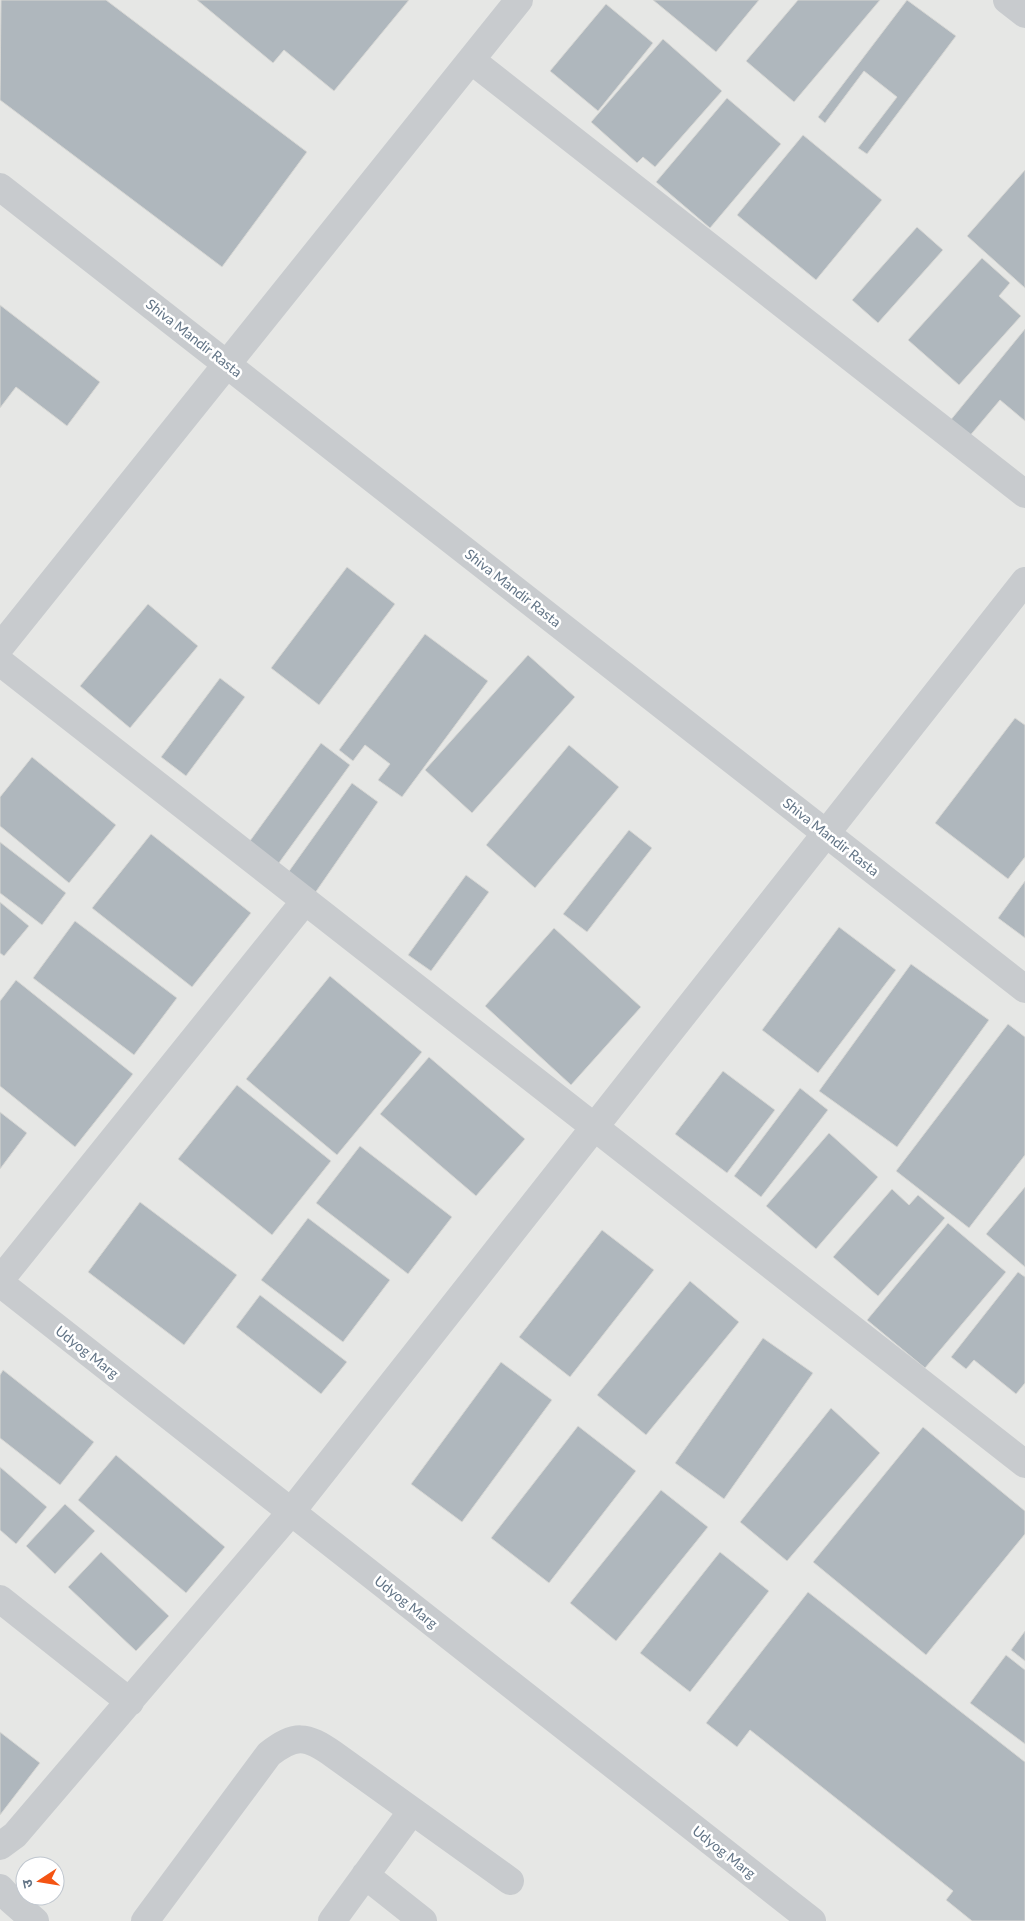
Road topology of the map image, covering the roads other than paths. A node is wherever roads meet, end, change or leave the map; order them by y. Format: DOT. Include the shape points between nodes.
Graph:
graph roads {
  1 [pos="519,0"];
  2 [pos="1007,0"];
  3 [pos="1025,14"];
  4 [pos="471,60"];
  5 [pos="0,186"];
  6 [pos="227,364"];
  7 [pos="1025,494"];
  8 [pos="1025,581"];
  9 [pos="0,647"];
  10 [pos="0,662"];
  11 [pos="827,833"];
  12 [pos="305,901"];
  13 [pos="1025,988"];
  14 [pos="594,1127"];
  15 [pos="0,1282"];
  16 [pos="1025,1464"];
  17 [pos="291,1512"];
  18 [pos="0,1598"];
  19 [pos="130,1702"];
  20 [pos="412,1811"];
  21 [pos="0,1846"];
  22 [pos="365,1875"];
  23 [pos="510,1881"];
  24 [pos="0,1888"];
  25 [pos="35,1921"];
  26 [pos="145,1921"];
  27 [pos="332,1921"];
  28 [pos="423,1921"];
  29 [pos="812,1921"];
  1 -- 4 [label="street"];
  2 -- 3 [label="street"];
  4 -- 6 [label="street"];
  4 -- 7 [label="street"];
  5 -- 6 [label="street, Shiva Mandir Rasta"];
  6 -- 9 [label="street"];
  6 -- 11 [label="street, Shiva Mandir Rasta"];
  8 -- 11 [label="street"];
  10 -- 12 [label="street"];
  11 -- 13 [label="street, Shiva Mandir Rasta"];
  11 -- 14 [label="street"];
  12 -- 14 [label="street"];
  12 -- 15 [label="street"];
  14 -- 16 [label="street"];
  14 -- 17 [label="street"];
  15 -- 17 [label="street, Udyog Marg"];
  17 -- 19 [label="street"];
  17 -- 29 [label="street, Udyog Marg"];
  18 -- 19 [label="street"];
  19 -- 21 [label="street" via="15,1835"];
  20 -- 22 [label="street"];
  20 -- 23 [label="street"];
  20 -- 26 [label="street" via="317,1743 301,1738 285,1742 269,1754"];
  22 -- 27 [label="street"];
  22 -- 28 [label="street"];
  24 -- 25 [label="street"];
}
